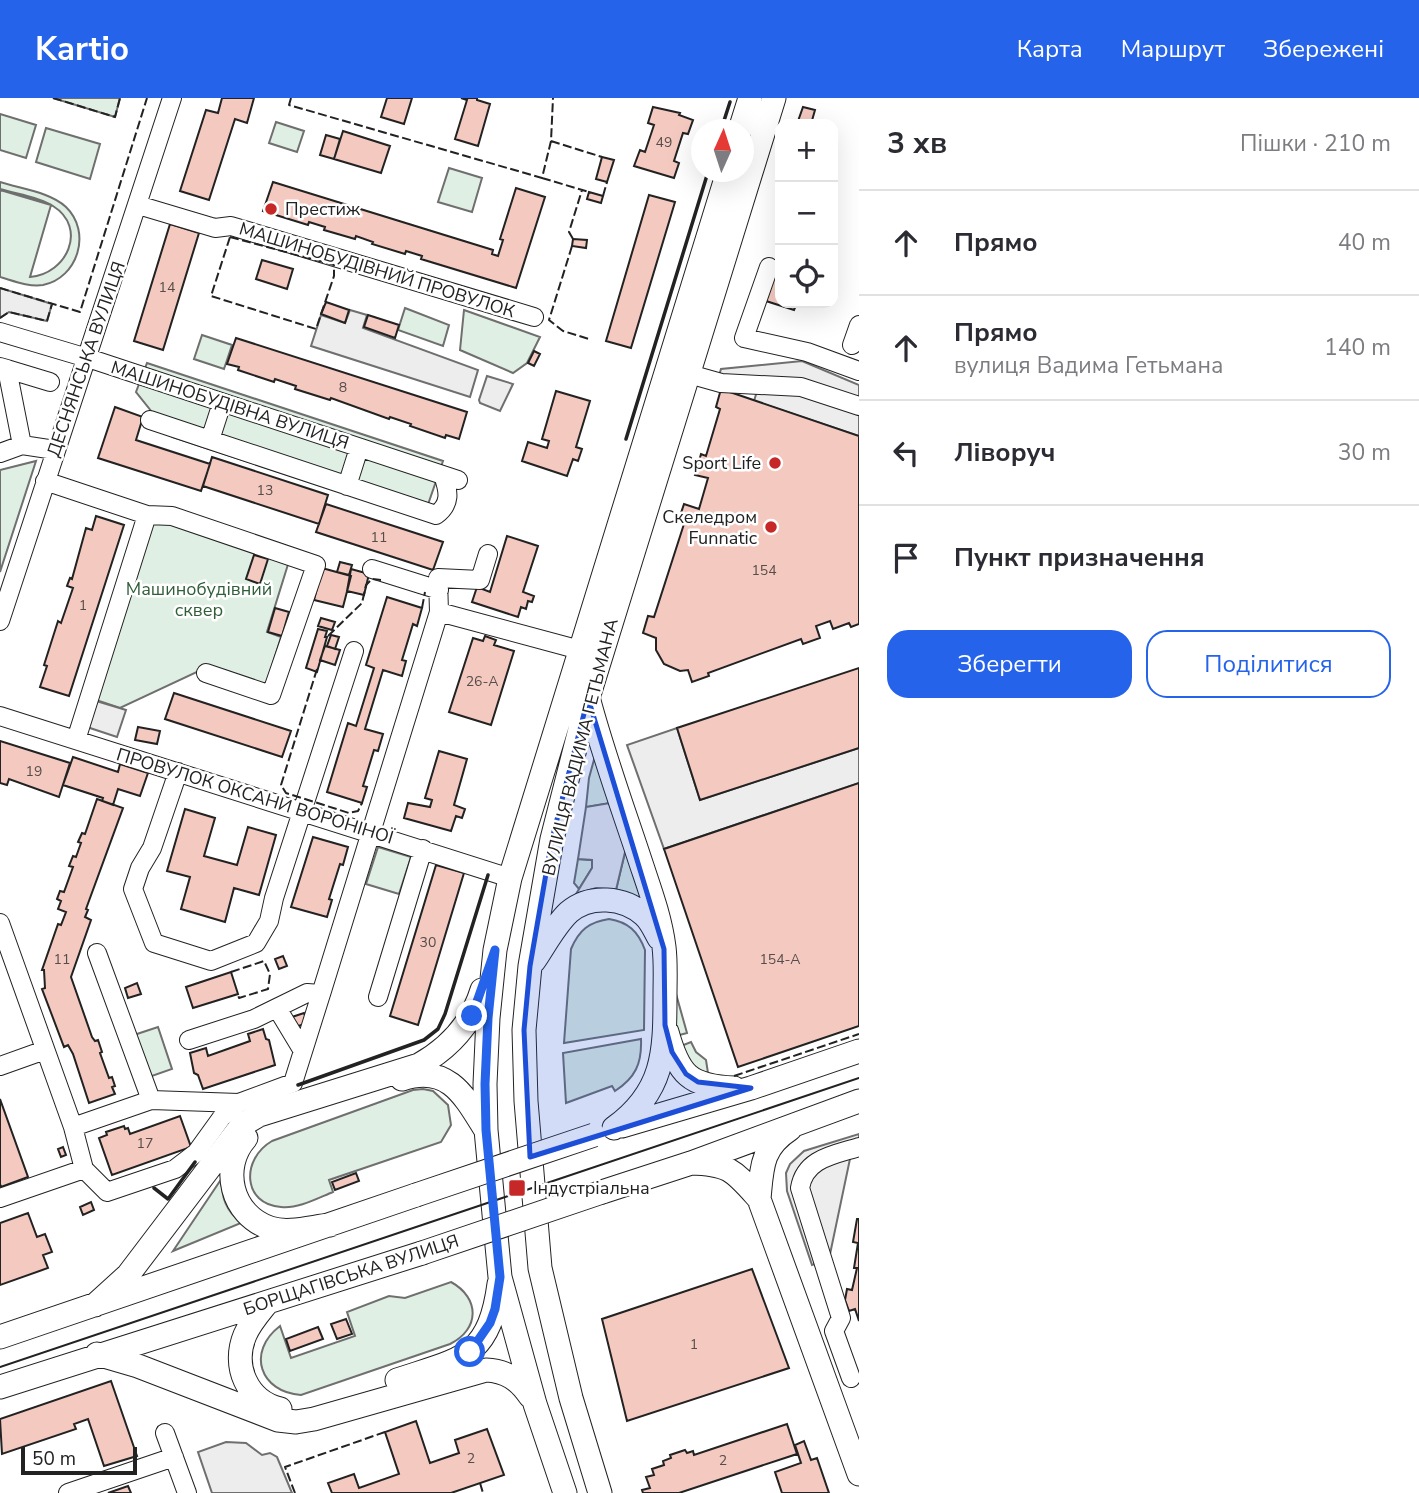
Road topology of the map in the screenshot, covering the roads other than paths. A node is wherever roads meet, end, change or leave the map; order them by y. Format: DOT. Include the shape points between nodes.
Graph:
graph roads {
  1 [pos="172,98"];
  2 [pos="750,98"];
  3 [pos="774,98"];
  4 [pos="743,119"];
  5 [pos="724,182"];
  6 [pos="138,205"];
  7 [pos="769,267"];
  8 [pos="534,317"];
  9 [pos="859,325"];
  10 [pos="0,332"];
  11 [pos="852,345"];
  12 [pos="86,358"];
  13 [pos="3,368"];
  14 [pos="859,371"];
  15 [pos="689,374"];
  16 [pos="50,382"];
  17 [pos="222,403"];
  18 [pos="859,407"];
  19 [pos="150,419"];
  20 [pos="210,440"];
  21 [pos="22,445"];
  22 [pos="359,448"];
  23 [pos="55,450"];
  24 [pos="0,453"];
  25 [pos="45,481"];
  26 [pos="347,486"];
  27 [pos="147,515"];
  28 [pos="488,554"];
  29 [pos="372,569"];
  30 [pos="439,590"];
  31 [pos="439,612"];
  32 [pos="0,621"];
  33 [pos="580,650"];
  34 [pos="354,651"];
  35 [pos="206,673"];
  36 [pos="588,698"];
  37 [pos="0,716"];
  38 [pos="76,740"];
  39 [pos="178,772"];
  40 [pos="302,811"];
  41 [pos="372,833"];
  42 [pos="423,849"];
  43 [pos="510,878"];
  44 [pos="0,923"];
  45 [pos="664,949"];
  46 [pos="495,950"];
  47 [pos="97,953"];
  48 [pos="530,966"];
  49 [pos="321,994"];
  50 [pos="378,997"];
  51 [pos="277,1008"];
  52 [pos="665,1025"];
  53 [pos="189,1040"];
  54 [pos="45,1050"];
  55 [pos="303,1051"];
  56 [pos="859,1051"];
  57 [pos="0,1066"];
  58 [pos="751,1088"];
  59 [pos="151,1100"];
  60 [pos="859,1101"];
  61 [pos="239,1102"];
  62 [pos="803,1120"];
  63 [pos="73,1127"];
  64 [pos="486,1130"];
  65 [pos="604,1132"];
  66 [pos="859,1147"];
  67 [pos="691,1163"];
  68 [pos="84,1169"];
  69 [pos="0,1198"];
  70 [pos="759,1199"];
  71 [pos="330,1225"];
  72 [pos="500,1277"];
  73 [pos="267,1303"];
  74 [pos="95,1305"];
  75 [pos="0,1338"];
  76 [pos="97,1354"];
  77 [pos="855,1376"];
  78 [pos="827,1386"];
  79 [pos="0,1387"];
  80 [pos="536,1404"];
  81 [pos="165,1433"];
  82 [pos="174,1457"];
  83 [pos="859,1474"];
  84 [pos="73,1492"];
  85 [pos="187,1493"];
  86 [pos="565,1493"];
  87 [pos="600,1493"];
  1 -- 6 [label="street, ДЕСНЯНСЬКА ВУЛИЦЯ"];
  2 -- 4 [label="main road"];
  3 -- 15 [label="main road, ВУЛИЦЯ ВАДИМА ГЕТЬМАНА"];
  5 -- 33 [label="main road, ВУЛИЦЯ ВАДИМА ГЕТЬМАНА"];
  6 -- 8 [label="street, МАШИНОБУДІВНИЙ ПРОВУЛОК" via="215,228 230,226"];
  6 -- 12 [label="street, ДЕСНЯНСЬКА ВУЛИЦЯ"];
  7 -- 14 [label="street" via="744,338 807,352"];
  9 -- 11 [label="street"];
  10 -- 12 [label="street, МАШИНОБУДІВНА ВУЛИЦЯ"];
  12 -- 17 [label="street, МАШИНОБУДІВНА ВУЛИЦЯ"];
  12 -- 23 [label="street, ДЕСНЯНСЬКА ВУЛИЦЯ"];
  13 -- 16 [label="street"];
  13 -- 21 [label="street"];
  15 -- 18 [label="street" via="721,383 802,387"];
  15 -- 36 [label="main road, ВУЛИЦЯ ВАДИМА ГЕТЬМАНА"];
  17 -- 20 [label="street"];
  17 -- 22 [label="street, МАШИНОБУДІВНА ВУЛИЦЯ"];
  19 -- 20 [label="street"];
  20 -- 26 [label="street"];
  21 -- 23 [label="street"];
  21 -- 24 [label="street"];
  22 -- 26 [label="street"];
  22 -- 26 [label="street, МАШИНОБУДІВНА ВУЛИЦЯ" via="451,478 444,509 436,515"];
  23 -- 25 [label="street, ДЕСНЯНСЬКА ВУЛИЦЯ"];
  25 -- 27 [label="street"];
  25 -- 32 [label="street, ДЕСНЯНСЬКА ВУЛИЦЯ"];
  27 -- 35 [label="street" via="172,516 316,565 271,695"];
  27 -- 38 [label="street"];
  28 -- 30 [label="street" via="480,580 438,578"];
  29 -- 30 [label="street"];
  30 -- 31 [label="street"];
  31 -- 33 [label="street"];
  31 -- 41 [label="street"];
  33 -- 43 [label="main road, ВУЛИЦЯ ВАДИМА ГЕТЬМАНА"];
  34 -- 40 [label="street"];
  36 -- 45 [label="main road" via="656,909"];
  36 -- 48 [label="main road, ВУЛИЦЯ ВАДИМА ГЕТЬМАНА" via="552,839"];
  37 -- 38 [label="street, ПРОВУЛОК ОКСАНИ ВОРОНІНОЇ"];
  38 -- 39 [label="street, ПРОВУЛОК ОКСАНИ ВОРОНІНОЇ"];
  39 -- 40 [label="street, ПРОВУЛОК ОКСАНИ ВОРОНІНОЇ"];
  39 -- 40 [label="street" via="133,889 154,943 211,961 256,943 270,921"];
  40 -- 41 [label="street, ПРОВУЛОК ОКСАНИ ВОРОНІНОЇ"];
  41 -- 42 [label="street, ПРОВУЛОК ОКСАНИ ВОРОНІНОЇ"];
  41 -- 49 [label="street"];
  42 -- 43 [label="street, ПРОВУЛОК ОКСАНИ ВОРОНІНОЇ"];
  42 -- 50 [label="street"];
  43 -- 46 [label="main road, ВУЛИЦЯ ВАДИМА ГЕТЬМАНА"];
  44 -- 54 [label="street"];
  45 -- 48 [label="main road" via="645,916 628,905 599,900 569,912"];
  45 -- 52 [label="main road"];
  46 -- 64 [label="main road, ВУЛИЦЯ ВАДИМА ГЕТЬМАНА" via="488,1018"];
  46 -- 74 [label="main road" via="472,1016 440,1053 419,1065 259,1115 242,1125 128,1275"];
  47 -- 59 [label="street"];
  48 -- 87 [label="main road, ВУЛИЦЯ ВАДИМА ГЕТЬМАНА" via="524,1030 526,1101 540,1268 570,1398"];
  49 -- 51 [label="street" via="307,993"];
  49 -- 55 [label="street"];
  51 -- 53 [label="street"];
  51 -- 55 [label="street"];
  52 -- 58 [label="main road" via="672,1052 685,1074 710,1087"];
  52 -- 65 [label="main road" via="655,1081 634,1114"];
  54 -- 57 [label="street"];
  54 -- 63 [label="street"];
  55 -- 61 [label="street" via="293,1083"];
  56 -- 58 [label="main road"];
  58 -- 65 [label="main road"];
  59 -- 61 [label="street"];
  59 -- 63 [label="street"];
  60 -- 62 [label="main road, БОРЩАГІВСЬКА ВУЛИЦЯ"];
  61 -- 68 [label="street" via="196,1153 175,1169 107,1192"];
  62 -- 67 [label="main road, БОРЩАГІВСЬКА ВУЛИЦЯ"];
  62 -- 70 [label="main road" via="775,1139 762,1161"];
  63 -- 68 [label="street"];
  64 -- 71 [label="main road" via="458,1088 440,1077 414,1075 258,1129 244,1140 234,1156 231,1174 241,1208 271,1228"];
  64 -- 72 [label="main road, ВУЛИЦЯ ВАДИМА ГЕТЬМАНА"];
  65 -- 71 [label="main road, bridge"];
  66 -- 77 [label="street" via="811,1165 800,1188 841,1318 834,1331"];
  67 -- 70 [label="main road" via="734,1171"];
  67 -- 73 [label="main road, БОРЩАГІВСЬКА ВУЛИЦЯ, bridge"];
  68 -- 69 [label="street"];
  70 -- 78 [label="main road"];
  71 -- 74 [label="main road"];
  72 -- 73 [label="main road" via="490,1323 459,1360 293,1411 260,1400 240,1371 245,1334"];
  72 -- 80 [label="main road, ВУЛИЦЯ ВАДИМА ГЕТЬМАНА"];
  73 -- 76 [label="main road, БОРЩАГІВСЬКА ВУЛИЦЯ"];
  74 -- 75 [label="main road"];
  76 -- 79 [label="main road, БОРЩАГІВСЬКА ВУЛИЦЯ"];
  76 -- 80 [label="main road" via="278,1420 314,1419 486,1370 497,1370 522,1383"];
  77 -- 78 [label="street"];
  78 -- 83 [label="main road"];
  80 -- 86 [label="main road, ВУЛИЦЯ ВАДИМА ГЕТЬМАНА"];
  81 -- 82 [label="street"];
  82 -- 84 [label="street"];
  82 -- 85 [label="street"];
}
